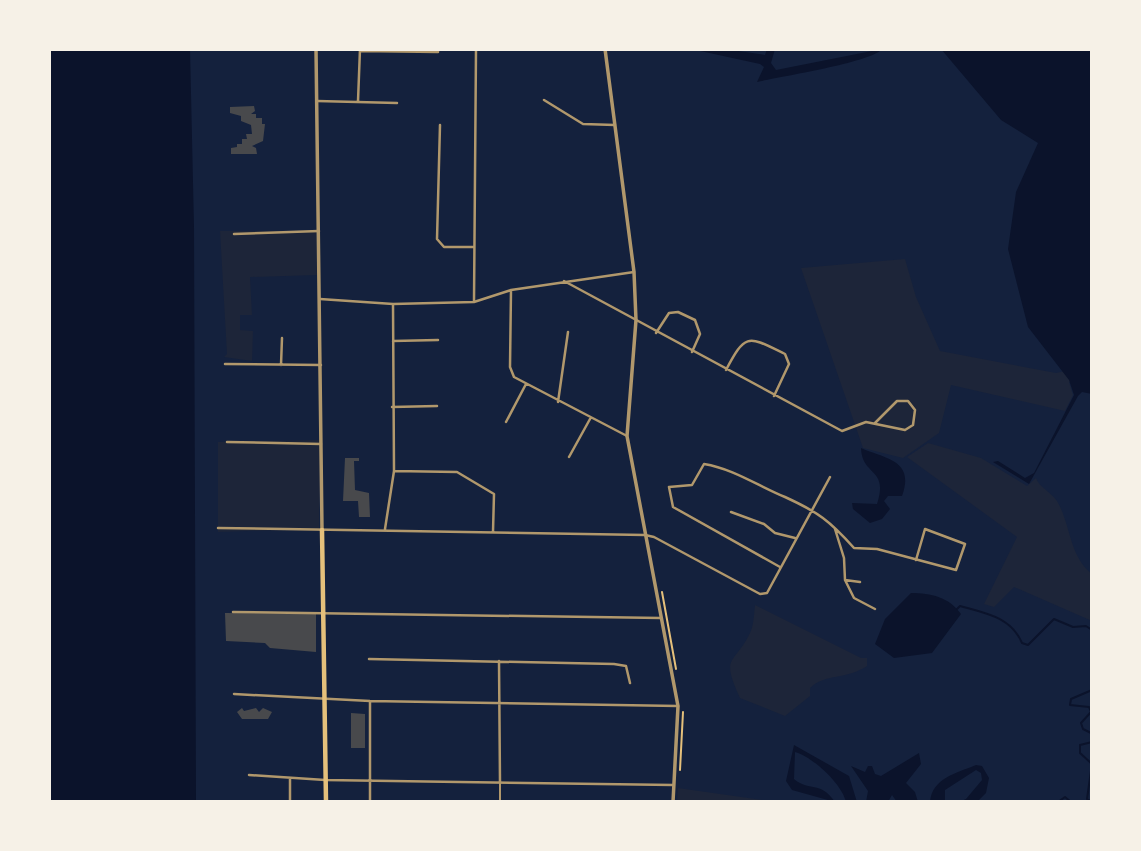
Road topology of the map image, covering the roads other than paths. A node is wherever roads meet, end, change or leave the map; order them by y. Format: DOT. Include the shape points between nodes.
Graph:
graph roads {
  1 [pos="316,49"];
  2 [pos="476,49"];
  3 [pos="605,49"];
  4 [pos="360,50"];
  5 [pos="438,51"];
  6 [pos="544,100"];
  7 [pos="317,101"];
  8 [pos="358,101"];
  9 [pos="397,103"];
  10 [pos="440,125"];
  11 [pos="615,125"];
  12 [pos="319,231"];
  13 [pos="234,234"];
  14 [pos="474,247"];
  15 [pos="634,272"];
  16 [pos="564,281"];
  17 [pos="511,290"];
  18 [pos="320,299"];
  19 [pos="474,302"];
  20 [pos="393,304"];
  21 [pos="636,320"];
  22 [pos="568,332"];
  23 [pos="656,333"];
  24 [pos="282,338"];
  25 [pos="438,340"];
  26 [pos="393,341"];
  27 [pos="692,352"];
  28 [pos="225,363"];
  29 [pos="281,365"];
  30 [pos="321,365"];
  31 [pos="726,370"];
  32 [pos="526,384"];
  33 [pos="774,396"];
  34 [pos="558,402"];
  35 [pos="437,406"];
  36 [pos="392,407"];
  37 [pos="590,419"];
  38 [pos="506,422"];
  39 [pos="875,423"];
  40 [pos="627,436"];
  41 [pos="227,442"];
  42 [pos="321,444"];
  43 [pos="569,457"];
  44 [pos="394,471"];
  45 [pos="830,477"];
  46 [pos="813,509"];
  47 [pos="731,512"];
  48 [pos="834,526"];
  49 [pos="218,528"];
  50 [pos="385,529"];
  51 [pos="322,530"];
  52 [pos="493,532"];
  53 [pos="645,535"];
  54 [pos="795,538"];
  55 [pos="916,560"];
  56 [pos="780,568"];
  57 [pos="845,580"];
  58 [pos="860,582"];
  59 [pos="875,609"];
  60 [pos="233,612"];
  61 [pos="323,612"];
  62 [pos="661,618"];
  63 [pos="369,659"];
  64 [pos="499,661"];
  65 [pos="630,683"];
  66 [pos="234,694"];
  67 [pos="325,699"];
  68 [pos="370,701"];
  69 [pos="499,703"];
  70 [pos="678,706"];
  71 [pos="249,775"];
  72 [pos="290,778"];
  73 [pos="370,779"];
  74 [pos="325,780"];
  75 [pos="500,783"];
  76 [pos="674,785"];
  77 [pos="289,802"];
  78 [pos="326,802"];
  79 [pos="370,802"];
  80 [pos="500,802"];
  81 [pos="673,802"];
  1 -- 7 [label="street"];
  2 -- 14 [label="street"];
  3 -- 11 [label="street"];
  4 -- 5 [label="street"];
  4 -- 8 [label="street"];
  6 -- 11 [label="street" via="583,124"];
  7 -- 8 [label="street"];
  7 -- 12 [label="street"];
  8 -- 9 [label="street"];
  10 -- 14 [label="street" via="437,239 444,247"];
  11 -- 15 [label="street"];
  12 -- 13 [label="street"];
  12 -- 18 [label="street"];
  14 -- 19 [label="street"];
  15 -- 16 [label="street"];
  15 -- 21 [label="street"];
  16 -- 17 [label="street"];
  16 -- 21 [label="street"];
  17 -- 19 [label="street"];
  17 -- 32 [label="street" via="510,367 514,377"];
  18 -- 20 [label="street"];
  18 -- 30 [label="street"];
  19 -- 20 [label="street"];
  20 -- 26 [label="street"];
  21 -- 23 [label="street"];
  21 -- 40 [label="street"];
  22 -- 34 [label="street"];
  23 -- 27 [label="street"];
  23 -- 27 [label="street" via="669,313 695,320 700,334"];
  24 -- 29 [label="street"];
  25 -- 26 [label="street"];
  26 -- 36 [label="street"];
  27 -- 31 [label="street"];
  28 -- 29 [label="street"];
  29 -- 30 [label="street"];
  30 -- 42 [label="street"];
  31 -- 33 [label="street"];
  31 -- 33 [label="street" via="747,339 785,354 789,364"];
  32 -- 34 [label="street"];
  32 -- 38 [label="street"];
  33 -- 39 [label="street" via="842,431"];
  34 -- 37 [label="street"];
  35 -- 36 [label="street"];
  36 -- 44 [label="street"];
  37 -- 40 [label="street"];
  37 -- 43 [label="street"];
  39 -- 39 [label="street" via="897,401 908,401 915,410 913,425 905,430"];
  40 -- 53 [label="street"];
  41 -- 42 [label="street"];
  42 -- 51 [label="street"];
  44 -- 50 [label="street"];
  44 -- 52 [label="street" via="457,472 494,494"];
  45 -- 46 [label="street"];
  46 -- 48 [label="street"];
  46 -- 54 [label="street"];
  46 -- 56 [label="street" via="760,483 704,464 692,485 669,487 673,508"];
  47 -- 54 [label="street"];
  48 -- 55 [label="street" via="854,548"];
  48 -- 57 [label="street"];
  49 -- 51 [label="street"];
  50 -- 51 [label="street"];
  50 -- 52 [label="street"];
  51 -- 61 [label="main road"];
  52 -- 53 [label="street"];
  53 -- 56 [label="street" via="760,594 767,593"];
  53 -- 62 [label="street"];
  54 -- 56 [label="street"];
  55 -- 55 [label="street" via="956,570 964,544 925,529"];
  57 -- 58 [label="street"];
  57 -- 59 [label="street" via="854,598"];
  60 -- 61 [label="street"];
  61 -- 62 [label="street"];
  61 -- 67 [label="main road"];
  62 -- 70 [label="street"];
  63 -- 64 [label="street"];
  64 -- 65 [label="street" via="626,666"];
  64 -- 69 [label="street"];
  66 -- 67 [label="street"];
  67 -- 68 [label="street"];
  67 -- 74 [label="main road"];
  68 -- 69 [label="street"];
  68 -- 73 [label="street"];
  69 -- 70 [label="street"];
  69 -- 75 [label="street"];
  70 -- 76 [label="street"];
  71 -- 72 [label="street"];
  72 -- 74 [label="street"];
  72 -- 77 [label="street"];
  73 -- 74 [label="street"];
  73 -- 75 [label="street"];
  73 -- 79 [label="street"];
  74 -- 78 [label="main road"];
  75 -- 76 [label="street"];
  75 -- 80 [label="lane"];
  76 -- 81 [label="street"];
}
